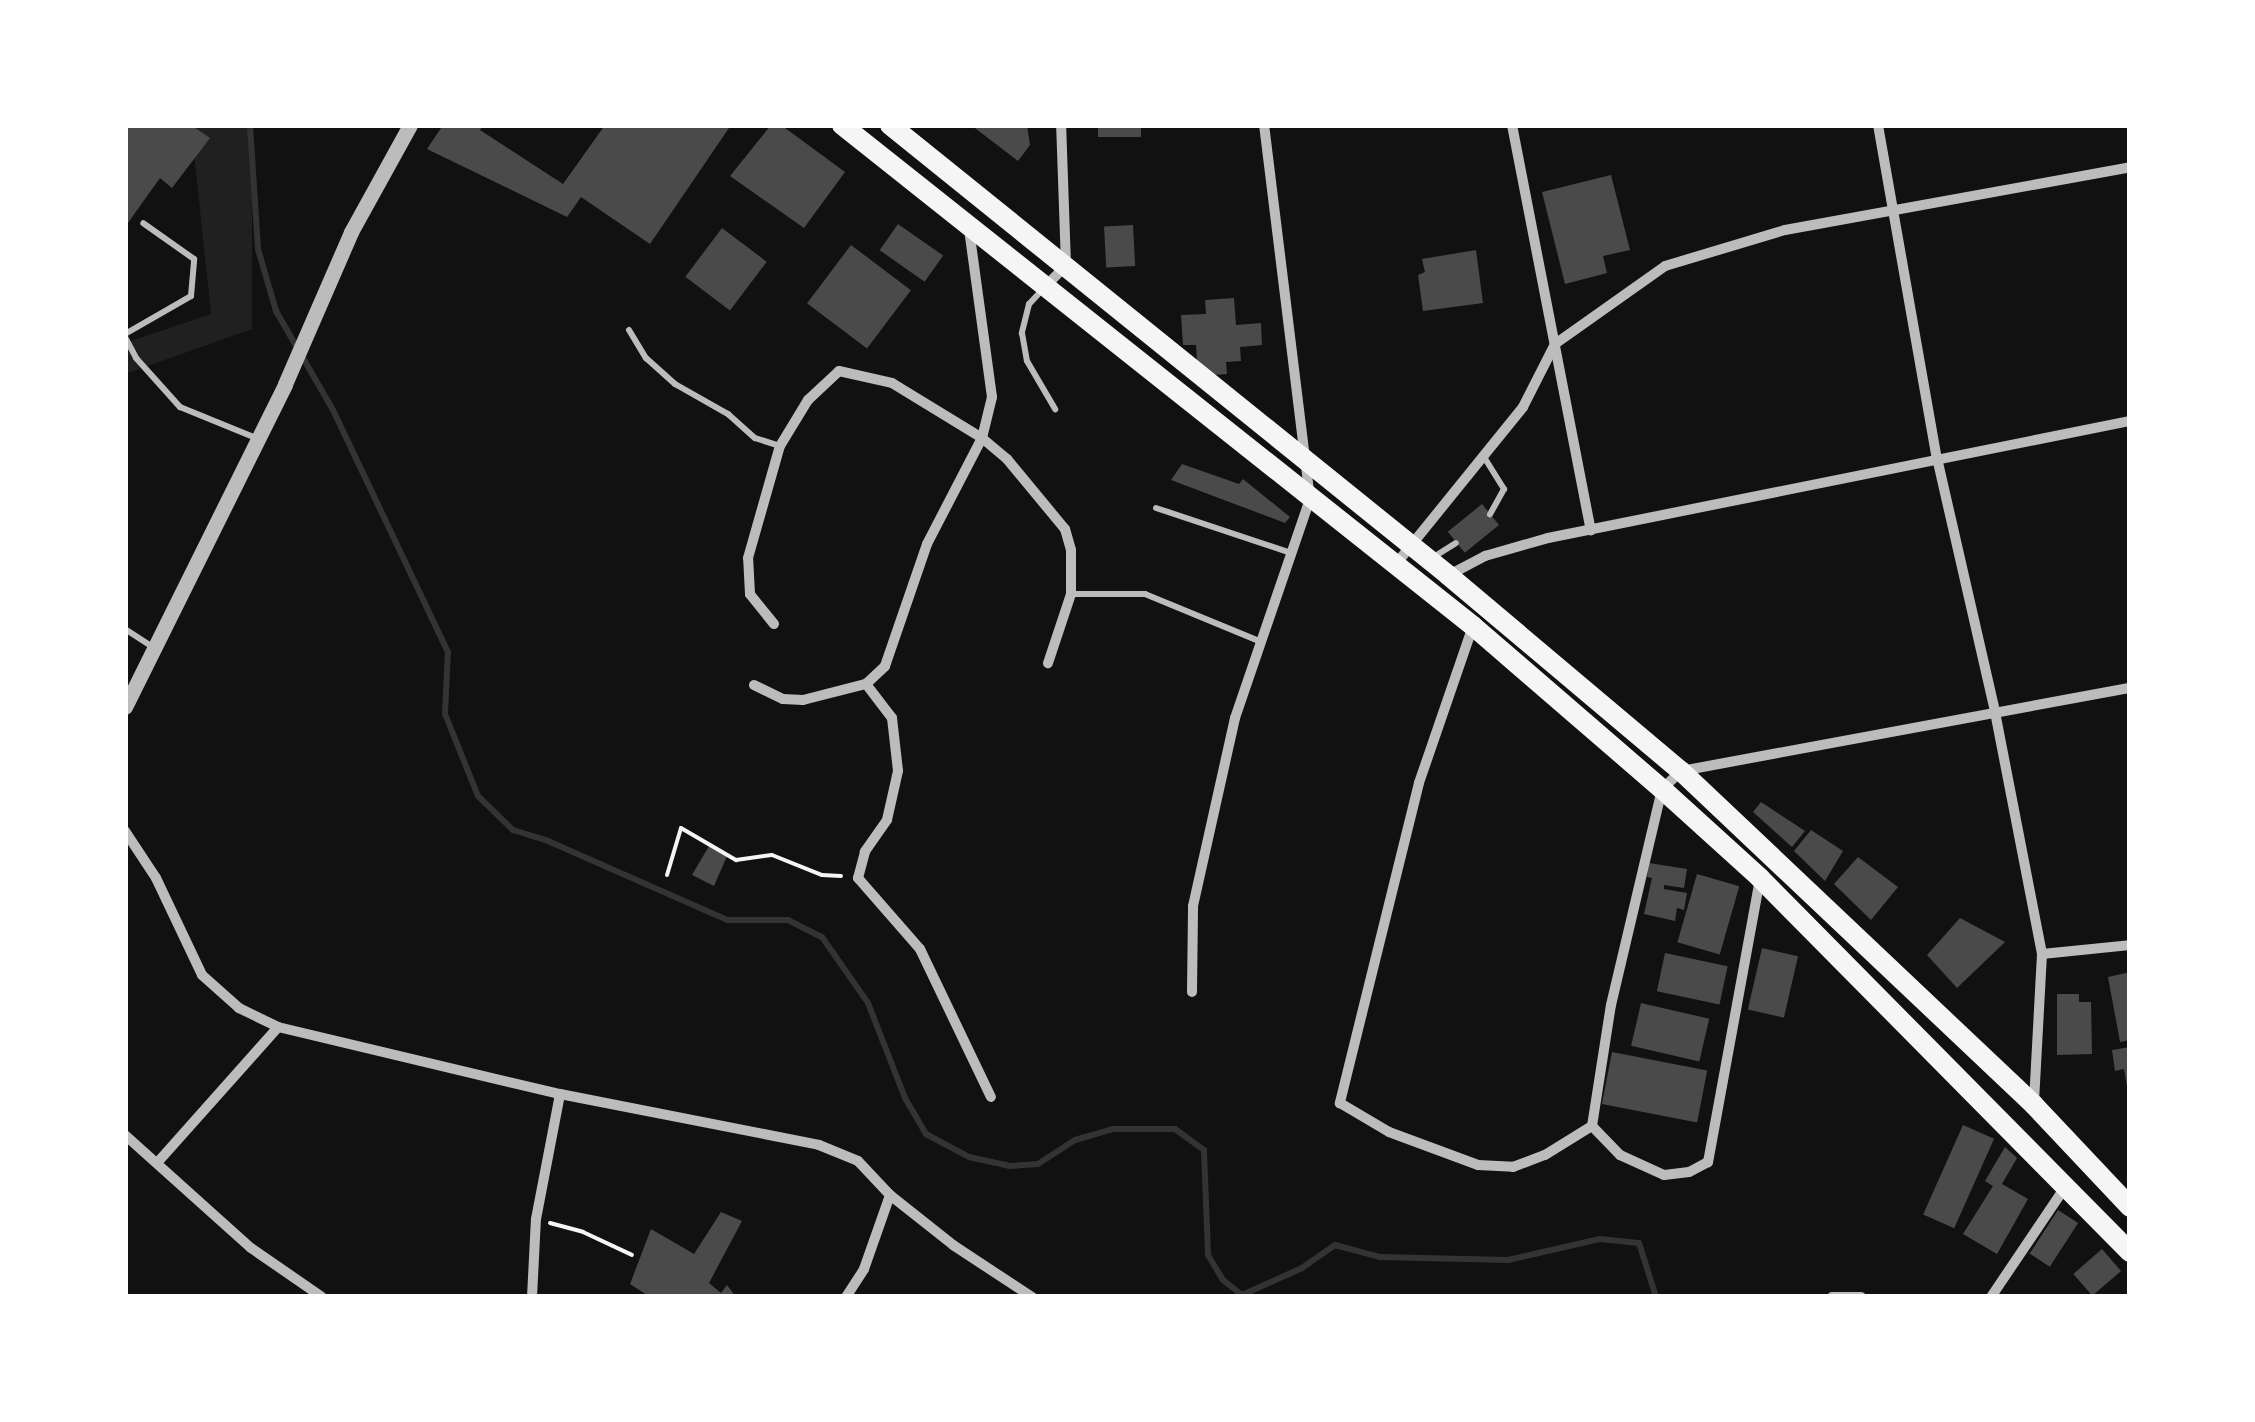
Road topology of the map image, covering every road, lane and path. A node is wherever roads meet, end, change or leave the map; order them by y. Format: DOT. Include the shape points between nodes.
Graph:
graph roads {
  1 [pos="410,125"];
  2 [pos="842,125"];
  3 [pos="890,125"];
  4 [pos="1061,125"];
  5 [pos="1264,125"];
  6 [pos="1512,125"];
  7 [pos="1878,125"];
  8 [pos="2130,167"];
  9 [pos="1896,209"];
  10 [pos="143,223"];
  11 [pos="968,224"];
  12 [pos="1066,265"];
  13 [pos="1045,287"];
  14 [pos="628,330"];
  15 [pos="125,336"];
  16 [pos="1555,344"];
  17 [pos="1056,409"];
  18 [pos="2130,421"];
  19 [pos="257,438"];
  20 [pos="982,438"];
  21 [pos="780,446"];
  22 [pos="1484,458"];
  23 [pos="1937,458"];
  24 [pos="1304,463"];
  25 [pos="1310,499"];
  26 [pos="1156,508"];
  27 [pos="1490,514"];
  28 [pos="1591,530"];
  29 [pos="1456,543"];
  30 [pos="1410,546"];
  31 [pos="1292,553"];
  32 [pos="1429,560"];
  33 [pos="1395,564"];
  34 [pos="1448,575"];
  35 [pos="1430,592"];
  36 [pos="1071,594"];
  37 [pos="774,624"];
  38 [pos="1473,626"];
  39 [pos="125,629"];
  40 [pos="1259,641"];
  41 [pos="154,647"];
  42 [pos="1048,664"];
  43 [pos="754,684"];
  44 [pos="866,684"];
  45 [pos="2130,688"];
  46 [pos="125,707"];
  47 [pos="1995,712"];
  48 [pos="1681,771"];
  49 [pos="1662,789"];
  50 [pos="125,832"];
  51 [pos="858,867"];
  52 [pos="667,875"];
  53 [pos="1760,878"];
  54 [pos="2130,944"];
  55 [pos="2042,954"];
  56 [pos="1192,992"];
  57 [pos="278,1027"];
  58 [pos="560,1094"];
  59 [pos="991,1097"];
  60 [pos="2034,1105"];
  61 [pos="1592,1126"];
  62 [pos="125,1135"];
  63 [pos="157,1163"];
  64 [pos="2066,1186"];
  65 [pos="890,1195"];
  66 [pos="2130,1207"];
  67 [pos="536,1219"];
  68 [pos="2130,1252"];
  69 [pos="632,1254"];
  70 [pos="322,1297"];
  71 [pos="532,1297"];
  72 [pos="846,1297"];
  73 [pos="1032,1297"];
  74 [pos="1832,1297"];
  75 [pos="1861,1297"];
  76 [pos="1991,1297"];
  1 -- 19 [label="street" via="351,232"];
  2 -- 11 [label="main road"];
  3 -- 12 [label="main road"];
  4 -- 12 [label="street"];
  5 -- 24 [label="street"];
  6 -- 16 [label="street"];
  7 -- 9 [label="street"];
  8 -- 9 [label="street"];
  9 -- 16 [label="street" via="1785,230 1665,266"];
  9 -- 23 [label="street"];
  10 -- 15 [label="lane" via="194,259 191,296"];
  11 -- 13 [label="main road"];
  11 -- 20 [label="street" via="992,397"];
  12 -- 13 [label="street"];
  12 -- 24 [label="main road"];
  13 -- 17 [label="lane" via="1029,304 1022,333 1027,361"];
  13 -- 25 [label="main road"];
  14 -- 21 [label="lane" via="646,358 676,384 754,438"];
  15 -- 19 [label="lane" via="180,406"];
  16 -- 22 [label="street" via="1523,407"];
  16 -- 28 [label="street"];
  18 -- 23 [label="street"];
  19 -- 41 [label="street"];
  20 -- 21 [label="street" via="892,383 839,371 808,400"];
  20 -- 36 [label="street" via="1065,529 1072,550"];
  20 -- 44 [label="street" via="927,544 885,666"];
  21 -- 37 [label="street" via="748,558 750,594"];
  22 -- 27 [label="lane" via="1504,488"];
  22 -- 30 [label="street"];
  23 -- 28 [label="street"];
  23 -- 47 [label="street"];
  24 -- 25 [label="street"];
  24 -- 30 [label="main road"];
  25 -- 31 [label="street"];
  25 -- 33 [label="main road"];
  26 -- 31 [label="lane"];
  28 -- 34 [label="street" via="1508,548"];
  29 -- 32 [label="lane"];
  30 -- 32 [label="main road"];
  30 -- 33 [label="street"];
  31 -- 40 [label="street"];
  32 -- 34 [label="main road"];
  33 -- 35 [label="main road"];
  34 -- 35 [label="street"];
  34 -- 48 [label="main road"];
  35 -- 38 [label="main road"];
  36 -- 40 [label="lane" via="1146,594"];
  36 -- 42 [label="street"];
  38 -- 49 [label="main road"];
  38 -- 61 [label="street" via="1419,783 1340,1103 1389,1132 1478,1165 1513,1167"];
  39 -- 41 [label="lane"];
  40 -- 56 [label="street" via="1193,906"];
  41 -- 46 [label="street"];
  43 -- 44 [label="street" via="782,699 803,700"];
  44 -- 51 [label="street" via="892,718 898,770 887,820"];
  45 -- 47 [label="street"];
  47 -- 48 [label="street"];
  47 -- 55 [label="street"];
  48 -- 49 [label="street"];
  48 -- 60 [label="main road"];
  49 -- 53 [label="main road"];
  49 -- 61 [label="street" via="1610,1005"];
  50 -- 57 [label="street" via="156,878 202,976 239,1008"];
  51 -- 52 [label="path" via="842,876 822,875 772,855 736,860 680,828"];
  51 -- 59 [label="street" via="858,878 920,949"];
  53 -- 61 [label="street" via="1708,1162 1664,1175 1620,1156"];
  53 -- 64 [label="main road"];
  54 -- 55 [label="street"];
  55 -- 60 [label="street"];
  57 -- 58 [label="street"];
  57 -- 63 [label="street"];
  58 -- 65 [label="street" via="819,1145 858,1161"];
  58 -- 67 [label="street"];
  60 -- 66 [label="main road"];
  62 -- 63 [label="street"];
  63 -- 70 [label="street" via="252,1248"];
  64 -- 68 [label="main road"];
  64 -- 76 [label="street"];
  65 -- 72 [label="street" via="864,1269"];
  65 -- 73 [label="street"];
  67 -- 69 [label="path"];
  67 -- 71 [label="street"];
  74 -- 75 [label="street"];
}
